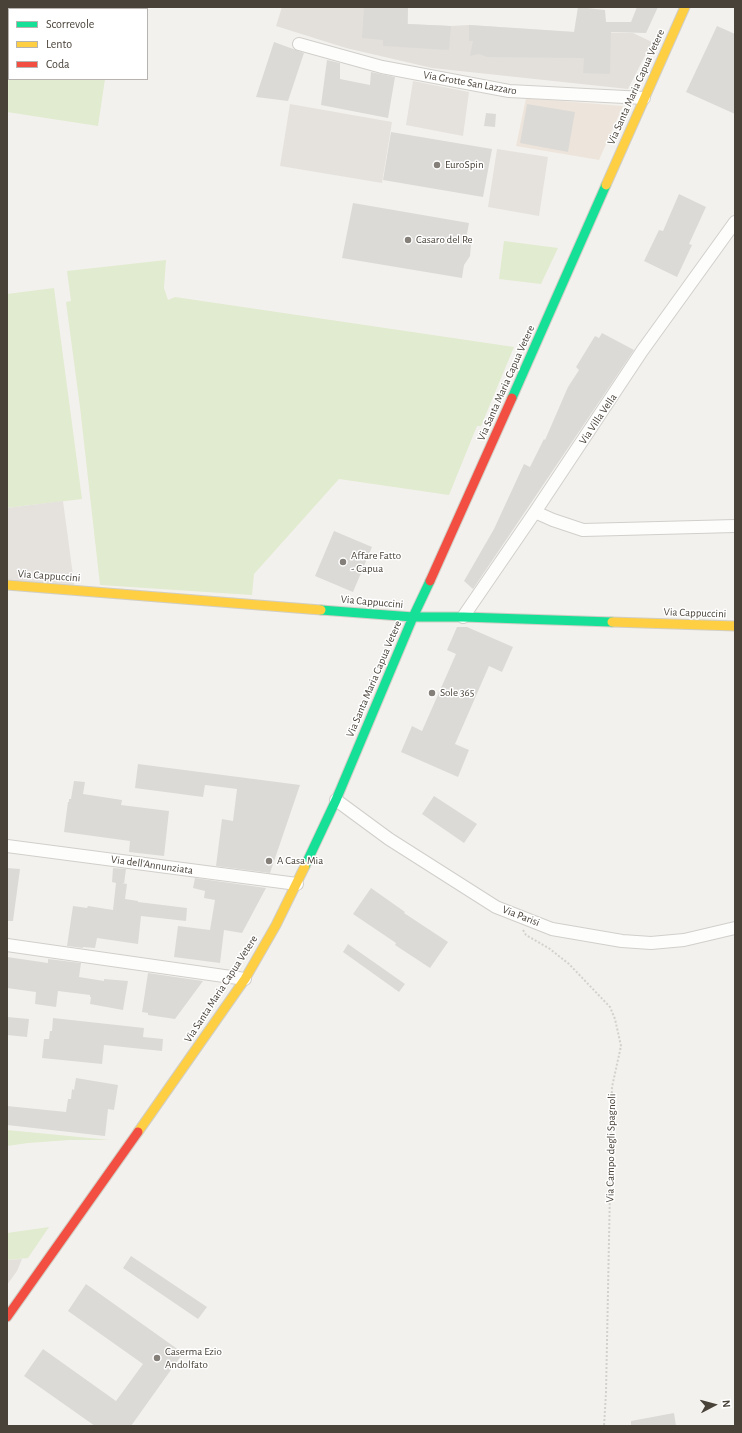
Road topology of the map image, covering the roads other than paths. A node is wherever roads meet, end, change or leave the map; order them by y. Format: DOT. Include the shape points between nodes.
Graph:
graph roads {
  1 [pos="684,7"];
  2 [pos="299,44"];
  3 [pos="644,98"];
  4 [pos="735,222"];
  5 [pos="535,512"];
  6 [pos="735,526"];
  7 [pos="7,585"];
  8 [pos="413,617"];
  9 [pos="464,617"];
  10 [pos="735,626"];
  11 [pos="336,800"];
  12 [pos="7,846"];
  13 [pos="297,884"];
  14 [pos="735,928"];
  15 [pos="7,945"];
  16 [pos="245,979"];
  17 [pos="7,1317"];
  1 -- 3 [label="main road, Via Santa Maria Capua Vetere"];
  2 -- 3 [label="street, Via Grotte San Lazzaro" via="382,67 509,91"];
  3 -- 8 [label="main road, Via Santa Maria Capua Vetere"];
  4 -- 5 [label="street, Via Villa Vella" via="642,351"];
  5 -- 6 [label="street" via="583,530"];
  5 -- 9 [label="street, Via Villa Vella"];
  7 -- 8 [label="main road, Via Cappuccini"];
  8 -- 9 [label="main road, Via Cappuccini"];
  8 -- 11 [label="main road, Via Santa Maria Capua Vetere"];
  9 -- 10 [label="main road, Via Cappuccini"];
  11 -- 13 [label="main road, Via Santa Maria Capua Vetere"];
  11 -- 14 [label="street, Via Parisi" via="395,843 496,907 552,928 622,941 651,943 684,940"];
  12 -- 13 [label="street, Via dell'Annunziata"];
  13 -- 16 [label="main road, Via Santa Maria Capua Vetere"];
  15 -- 16 [label="street"];
  16 -- 17 [label="main road, Via Santa Maria Capua Vetere"];
}
